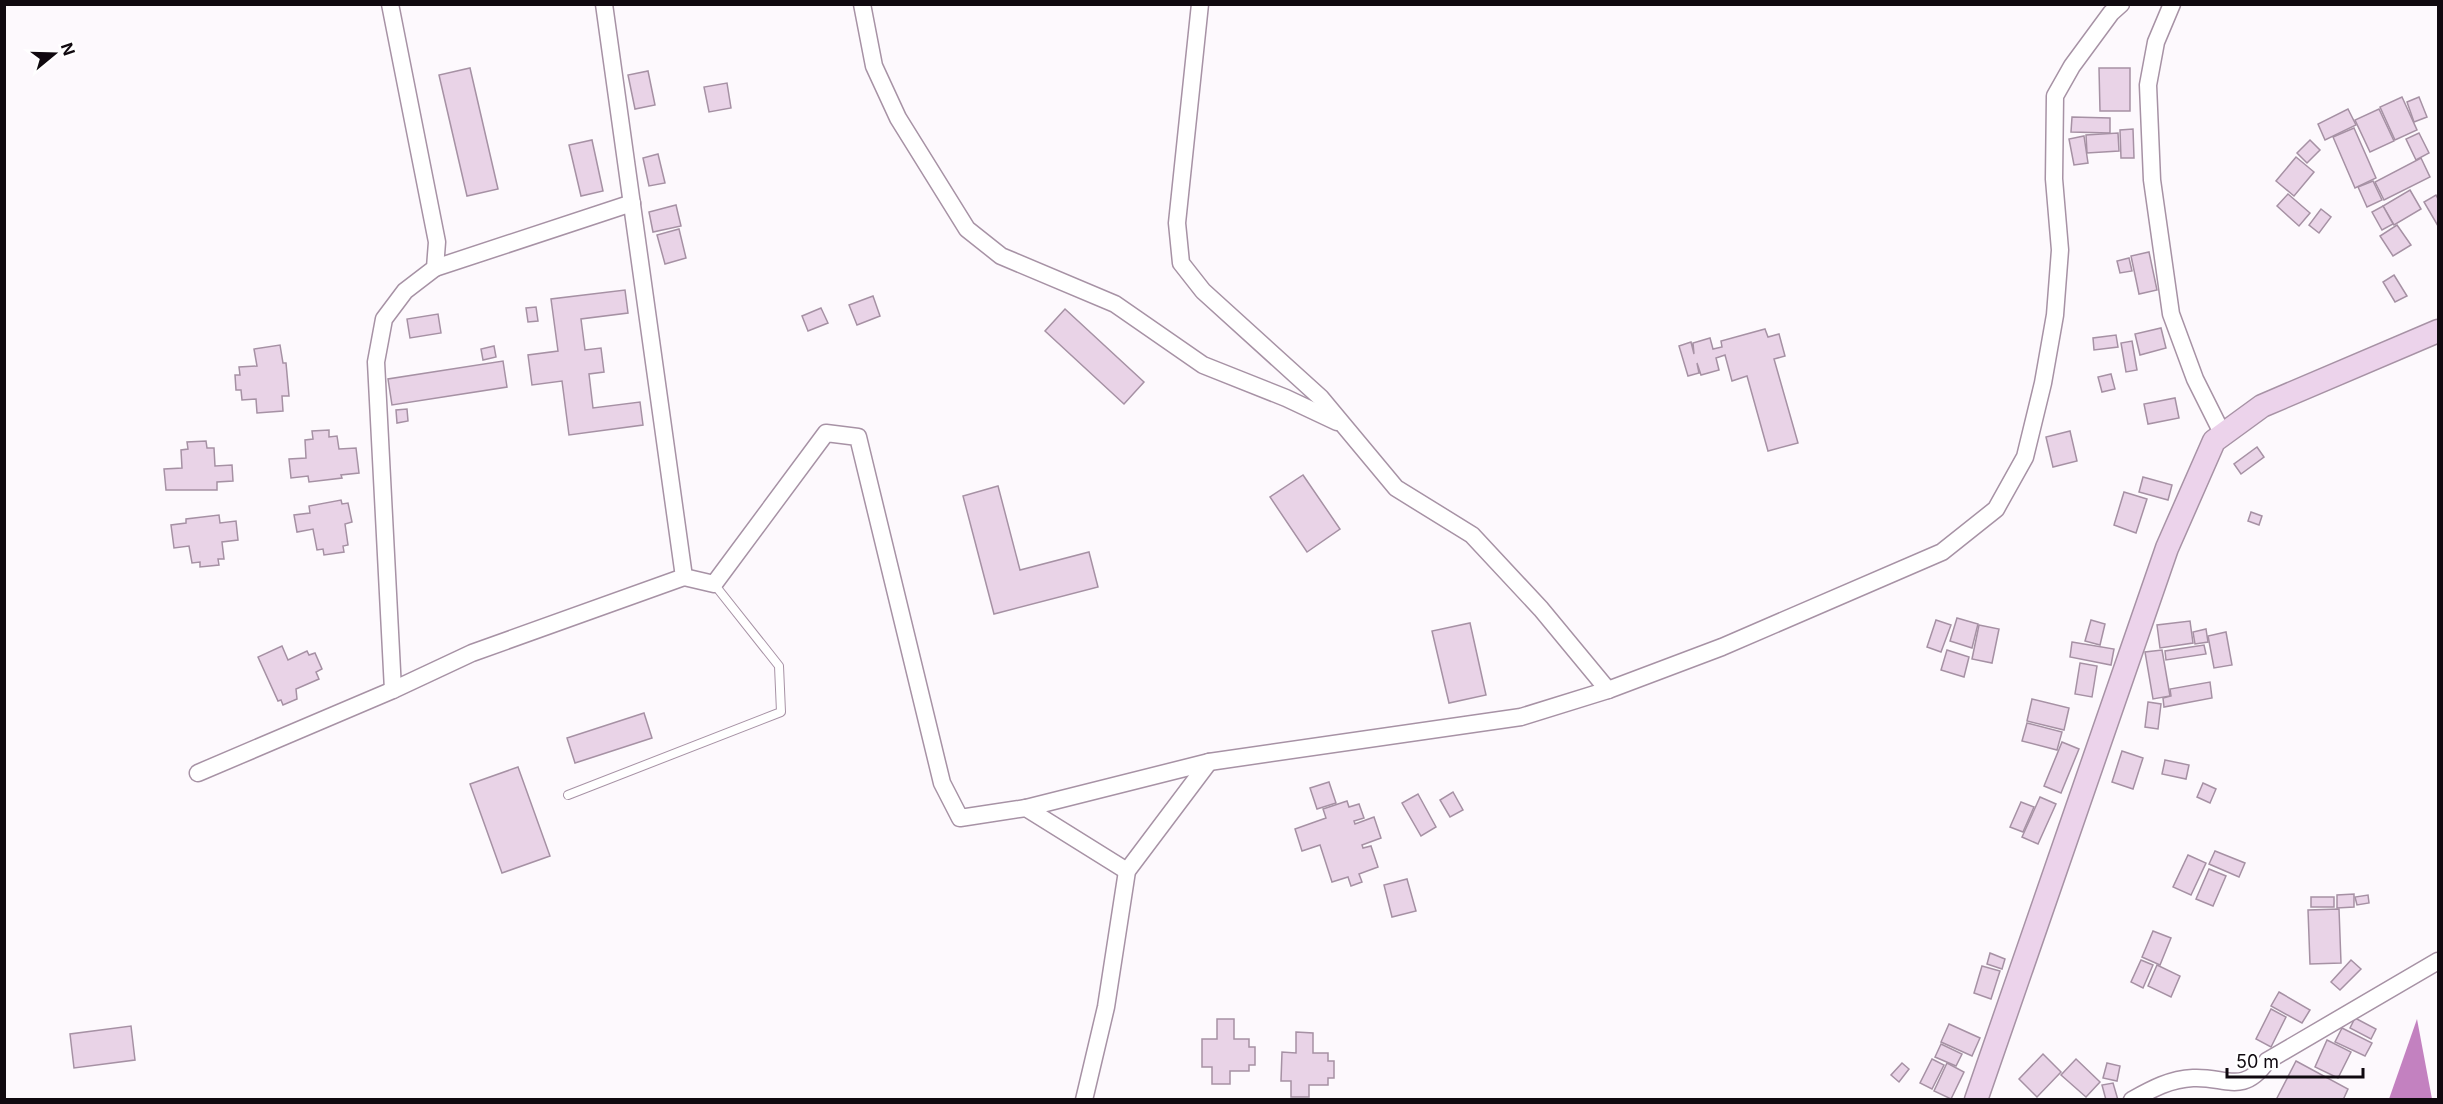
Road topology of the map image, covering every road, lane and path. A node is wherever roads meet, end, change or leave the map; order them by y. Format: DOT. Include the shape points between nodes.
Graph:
graph roads {
  1 [pos="390,4"];
  2 [pos="604,4"];
  3 [pos="862,4"];
  4 [pos="1200,4"];
  5 [pos="2121,4"];
  6 [pos="2172,4"];
  7 [pos="632,203"];
  8 [pos="435,268"];
  9 [pos="2439,331"];
  10 [pos="1343,425"];
  11 [pos="2223,435"];
  12 [pos="684,577"];
  13 [pos="714,584"];
  14 [pos="393,690"];
  15 [pos="1608,690"];
  16 [pos="1209,762"];
  17 [pos="198,773"];
  18 [pos="568,795"];
  19 [pos="1026,808"];
  20 [pos="1127,871"];
  21 [pos="2439,961"];
  22 [pos="1084,1100"];
  23 [pos="1976,1100"];
  24 [pos="2132,1100"];
  1 -- 8 [label="street" via="437,242"];
  2 -- 7 [label="street"];
  3 -- 10 [label="street" via="874,66 898,118 967,230 1000,256 1115,304 1203,365"];
  4 -- 10 [label="street" via="1178,223 1181,263 1203,291 1321,398"];
  5 -- 15 [label="street" via="2072,66 2055,96 2054,179 2060,250 2055,315 2025,457 1996,509 1942,552 1722,647"];
  6 -- 11 [label="street" via="2156,42 2148,85 2152,180 2171,314 2195,379"];
  7 -- 8 [label="street"];
  7 -- 12 [label="street"];
  8 -- 14 [label="street" via="405,291 384,319 376,362"];
  9 -- 11 [label="street" via="2262,406"];
  10 -- 15 [label="street" via="1396,488 1472,535 1541,609"];
  11 -- 23 [label="street" via="2214,441 2167,549"];
  12 -- 13 [label="street"];
  12 -- 14 [label="street" via="472,653"];
  13 -- 18 [label="lane" via="779,666 781,712"];
  13 -- 19 [label="street" via="826,433 858,437 942,783 960,818"];
  14 -- 17 [label="street"];
  15 -- 16 [label="street" via="1521,717"];
  16 -- 19 [label="street"];
  16 -- 20 [label="street"];
  19 -- 20 [label="street"];
  20 -- 22 [label="street" via="1106,1007"];
  21 -- 24 [label="street" via="2267,1061 2251,1078 2235,1083 2194,1077 2167,1082"];
}
